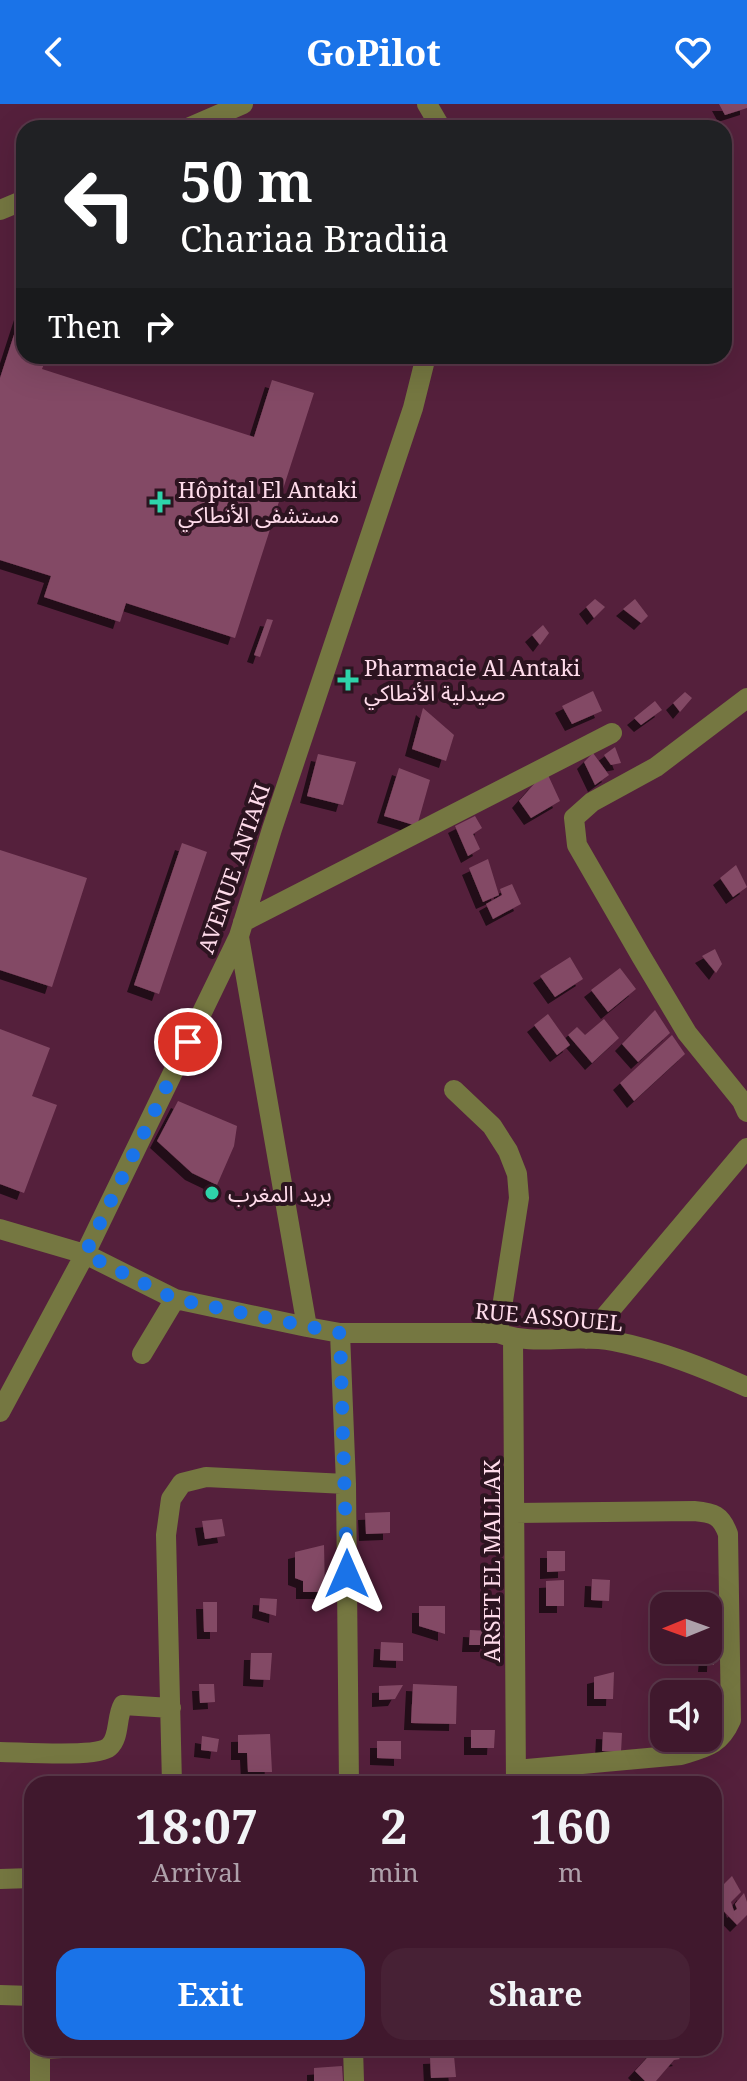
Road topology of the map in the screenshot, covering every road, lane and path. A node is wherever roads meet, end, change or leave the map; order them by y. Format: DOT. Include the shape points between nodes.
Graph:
graph roads {
  1 [pos="243,104"];
  2 [pos="206,120"];
  3 [pos="424,364"];
  4 [pos="747,698"];
  5 [pos="612,733"];
  6 [pos="241,929"];
  7 [pos="454,1090"];
  8 [pos="747,1112"];
  9 [pos="747,1148"];
  10 [pos="0,1229"];
  11 [pos="85,1254"];
  12 [pos="175,1299"];
  13 [pos="307,1327"];
  14 [pos="340,1333"];
  15 [pos="505,1336"];
  16 [pos="586,1339"];
  17 [pos="142,1354"];
  18 [pos="747,1387"];
  19 [pos="0,1412"];
  20 [pos="346,1484"];
  21 [pos="515,1513"];
  22 [pos="171,1708"];
  23 [pos="0,1752"];
  24 [pos="172,1776"];
  25 [pos="349,1776"];
  26 [pos="516,1776"];
  27 [pos="524,1776"];
  28 [pos="24,1878"];
  29 [pos="0,1879"];
  30 [pos="0,1995"];
  31 [pos="24,1996"];
  32 [pos="40,2056"];
  33 [pos="353,2056"];
  34 [pos="40,2081"];
  35 [pos="354,2081"];
  1 -- 2 [label="street"];
  3 -- 6 [label="street, AVENUE ANTAKI"];
  4 -- 8 [label="street" via="656,767 592,802 574,818 577,845 641,956 687,1033"];
  5 -- 6 [label="street"];
  6 -- 11 [label="street, AVENUE ANTAKI"];
  6 -- 13 [label="street"];
  7 -- 15 [label="street, ARSET EL MALLAK" via="492,1126 517,1174"];
  9 -- 16 [label="street"];
  10 -- 11 [label="street, RUE ASSOUEL"];
  11 -- 12 [label="street, RUE ASSOUEL"];
  11 -- 19 [label="street, AVENUE ANTAKI"];
  12 -- 13 [label="street, RUE ASSOUEL"];
  12 -- 17 [label="street"];
  13 -- 14 [label="street, RUE ASSOUEL"];
  14 -- 15 [label="street, RUE ASSOUEL"];
  14 -- 20 [label="street"];
  15 -- 16 [label="street, RUE ASSOUEL"];
  15 -- 21 [label="street, ARSET EL MALLAK"];
  16 -- 18 [label="street, RUE ASSOUEL" via="612,1340 689,1362"];
  20 -- 22 [label="street" via="206,1477 182,1483 171,1499 166,1535"];
  20 -- 25 [label="street"];
  21 -- 26 [label="street, ARSET EL MALLAK"];
  21 -- 27 [label="street" via="713,1512 728,1534 731,1720 724,1737 681,1755"];
  22 -- 23 [label="street" via="123,1705 117,1732 104,1749"];
  22 -- 24 [label="street"];
  28 -- 29 [label="street"];
  30 -- 31 [label="street"];
  32 -- 34 [label="street"];
  33 -- 35 [label="street"];
}
